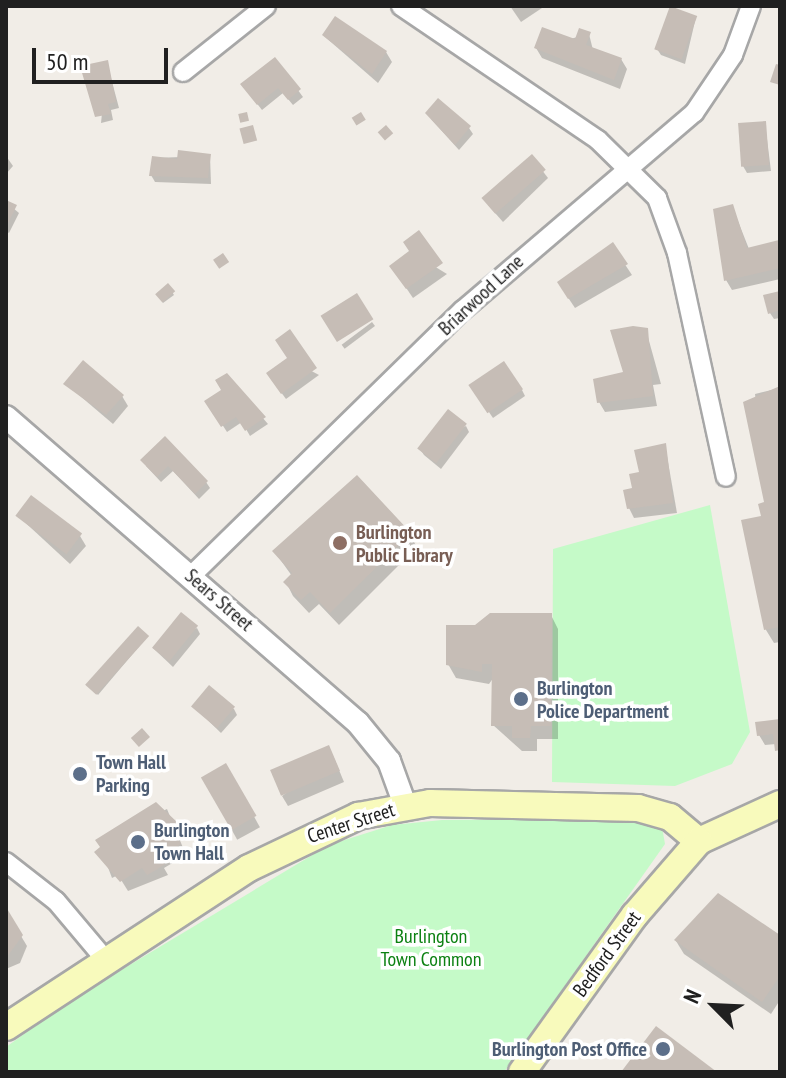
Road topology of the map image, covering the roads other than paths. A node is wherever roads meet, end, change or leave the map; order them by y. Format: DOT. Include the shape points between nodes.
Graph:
graph roads {
  1 [pos="266,6"];
  2 [pos="401,6"];
  3 [pos="751,6"];
  4 [pos="183,72"];
  5 [pos="630,167"];
  6 [pos="6,417"];
  7 [pos="726,477"];
  8 [pos="192,575"];
  9 [pos="780,804"];
  10 [pos="405,805"];
  11 [pos="699,841"];
  12 [pos="6,862"];
  13 [pos="104,958"];
  14 [pos="6,1027"];
  15 [pos="522,1072"];
  1 -- 4 [label="street"];
  2 -- 5 [label="street"];
  3 -- 5 [label="street, Briarwood Lane" via="705,100"];
  5 -- 7 [label="street" via="671,230"];
  5 -- 8 [label="street, Briarwood Lane" via="463,310"];
  6 -- 8 [label="street, Sears Street"];
  8 -- 10 [label="street, Sears Street" via="371,736"];
  9 -- 11 [label="main road"];
  10 -- 11 [label="main road, Center Street" via="650,809"];
  10 -- 13 [label="main road, Center Street" via="283,848"];
  11 -- 15 [label="main road, Bedford Street" via="635,915"];
  12 -- 13 [label="street" via="56,901"];
  13 -- 14 [label="main road, Center Street"];
}
